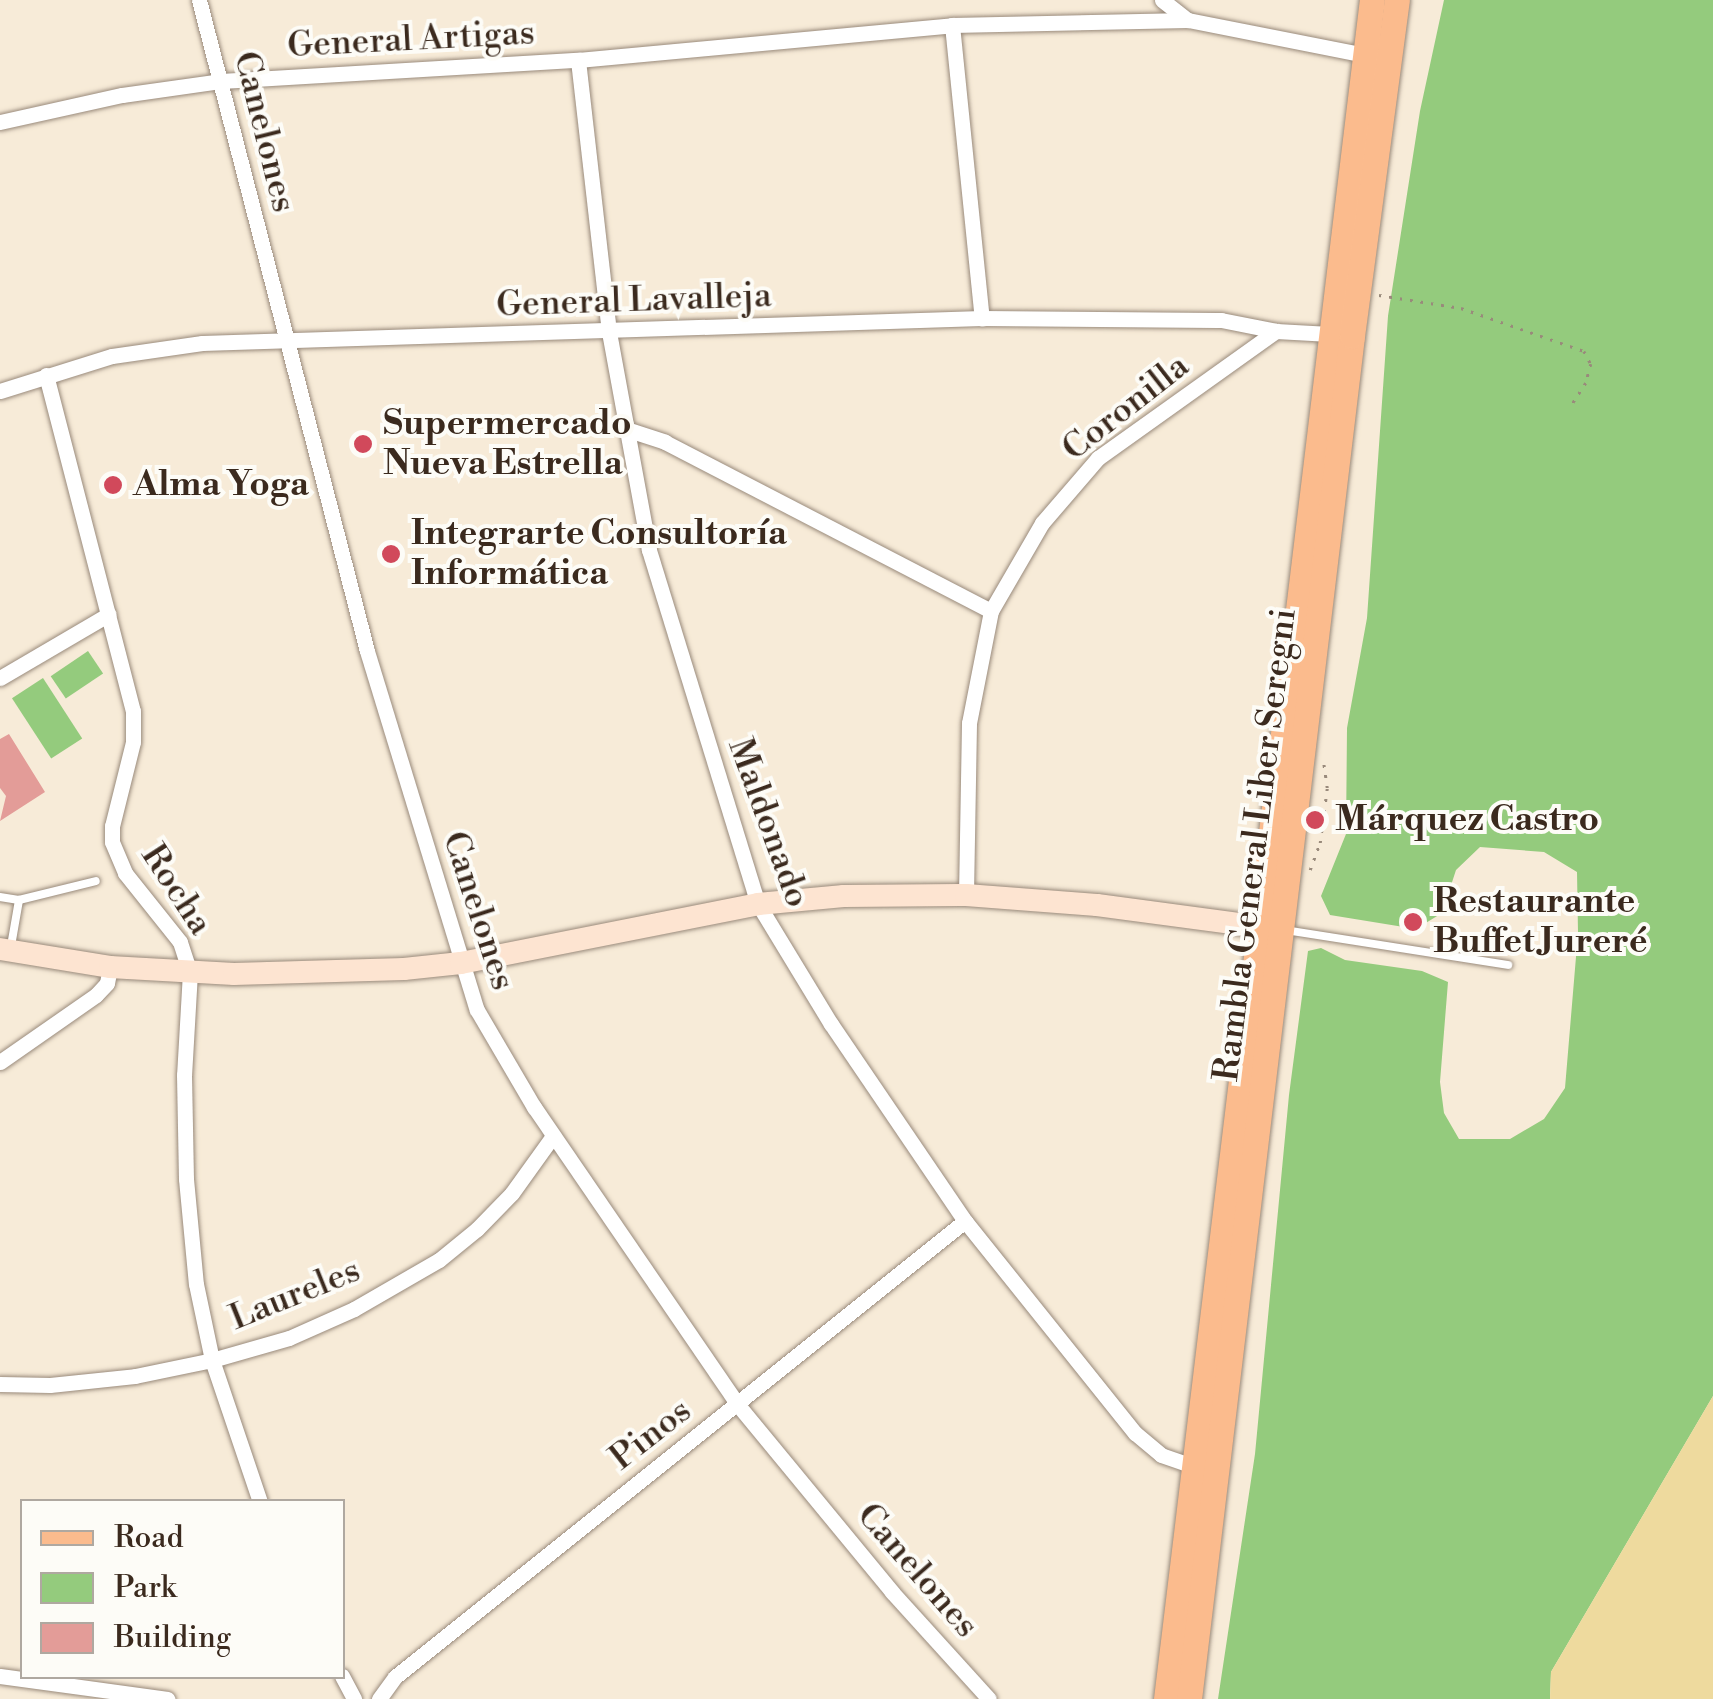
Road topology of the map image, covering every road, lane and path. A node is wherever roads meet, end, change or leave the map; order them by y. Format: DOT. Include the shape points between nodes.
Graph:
graph roads {
  1 [pos="199,0"];
  2 [pos="1162,0"];
  3 [pos="1372,0"];
  4 [pos="1397,0"];
  5 [pos="1188,20"];
  6 [pos="952,25"];
  7 [pos="1365,55"];
  8 [pos="578,60"];
  9 [pos="220,81"];
  10 [pos="0,122"];
  11 [pos="1358,292"];
  12 [pos="982,318"];
  13 [pos="1276,331"];
  14 [pos="609,332"];
  15 [pos="1330,334"];
  16 [pos="287,343"];
  17 [pos="46,375"];
  18 [pos="0,391"];
  19 [pos="1571,406"];
  20 [pos="629,430"];
  21 [pos="991,611"];
  22 [pos="109,614"];
  23 [pos="0,678"];
  24 [pos="96,882"];
  25 [pos="966,895"];
  26 [pos="0,897"];
  27 [pos="19,900"];
  28 [pos="758,904"];
  29 [pos="1270,928"];
  30 [pos="5,950"];
  31 [pos="461,963"];
  32 [pos="1508,965"];
  33 [pos="110,968"];
  34 [pos="190,972"];
  35 [pos="0,1062"];
  36 [pos="553,1136"];
  37 [pos="965,1221"];
  38 [pos="212,1360"];
  39 [pos="0,1384"];
  40 [pos="738,1405"];
  41 [pos="1196,1468"];
  42 [pos="259,1499"];
  43 [pos="22,1679"];
  44 [pos="167,1699"];
  45 [pos="379,1699"];
  46 [pos="989,1699"];
  47 [pos="1166,1699"];
  48 [pos="1190,1699"];
  1 -- 9 [label="street, Canelones"];
  2 -- 5 [label="street"];
  3 -- 7 [label="main road, Rambla General Liber Seregni"];
  4 -- 11 [label="main road, Rambla General Liber Seregni"];
  5 -- 6 [label="street, General Artigas"];
  5 -- 7 [label="street"];
  6 -- 8 [label="street, General Artigas"];
  6 -- 12 [label="street"];
  7 -- 15 [label="main road, Rambla General Liber Seregni"];
  8 -- 9 [label="street, General Artigas"];
  8 -- 14 [label="street, Maldonado"];
  9 -- 10 [label="street, General Artigas" via="122,94"];
  9 -- 16 [label="street, Canelones"];
  11 -- 19 [label="path" via="1462,308 1584,351 1591,364"];
  11 -- 29 [label="main road, Rambla General Liber Seregni"];
  12 -- 13 [label="street, General Lavalleja" via="1221,320"];
  12 -- 14 [label="street, General Lavalleja"];
  13 -- 15 [label="street, General Lavalleja"];
  13 -- 21 [label="street, Coronilla" via="1098,458 1042,523"];
  14 -- 16 [label="street, General Lavalleja"];
  14 -- 20 [label="street, Maldonado"];
  15 -- 29 [label="main road, Rambla General Liber Seregni"];
  16 -- 17 [label="street, General Lavalleja" via="202,344 112,356"];
  16 -- 31 [label="street, Canelones" via="366,651"];
  17 -- 18 [label="street, General Lavalleja"];
  17 -- 22 [label="street, Rocha"];
  20 -- 21 [label="street" via="665,442"];
  20 -- 28 [label="street, Maldonado" via="649,550"];
  21 -- 25 [label="street, Coronilla" via="969,723"];
  22 -- 23 [label="street"];
  22 -- 34 [label="street, Rocha" via="133,711 112,842 125,873 180,942"];
  24 -- 27 [label="lane"];
  25 -- 28 [label="street"];
  25 -- 29 [label="street"];
  26 -- 27 [label="lane"];
  27 -- 30 [label="lane"];
  28 -- 31 [label="street"];
  28 -- 37 [label="street, Maldonado"];
  29 -- 32 [label="lane"];
  29 -- 41 [label="main road, Rambla General Liber Seregni"];
  29 -- 48 [label="main road, Rambla General Liber Seregni"];
  30 -- 33 [label="street"];
  31 -- 34 [label="street"];
  31 -- 36 [label="street, Canelones" via="478,1010"];
  33 -- 34 [label="street"];
  33 -- 35 [label="street" via="96,995"];
  34 -- 38 [label="street, Rocha" via="186,1179 196,1284"];
  36 -- 38 [label="street, Laureles" via="512,1194 439,1260 354,1309"];
  36 -- 40 [label="street, Canelones"];
  37 -- 40 [label="street, Pinos"];
  37 -- 41 [label="street, Maldonado" via="1135,1433 1161,1454"];
  38 -- 39 [label="street, Laureles" via="118,1378"];
  38 -- 42 [label="street, Rocha"];
  40 -- 45 [label="street, Pinos" via="395,1677"];
  40 -- 46 [label="street, Canelones"];
  41 -- 47 [label="main road, Rambla General Liber Seregni"];
  43 -- 44 [label="street"];
}
